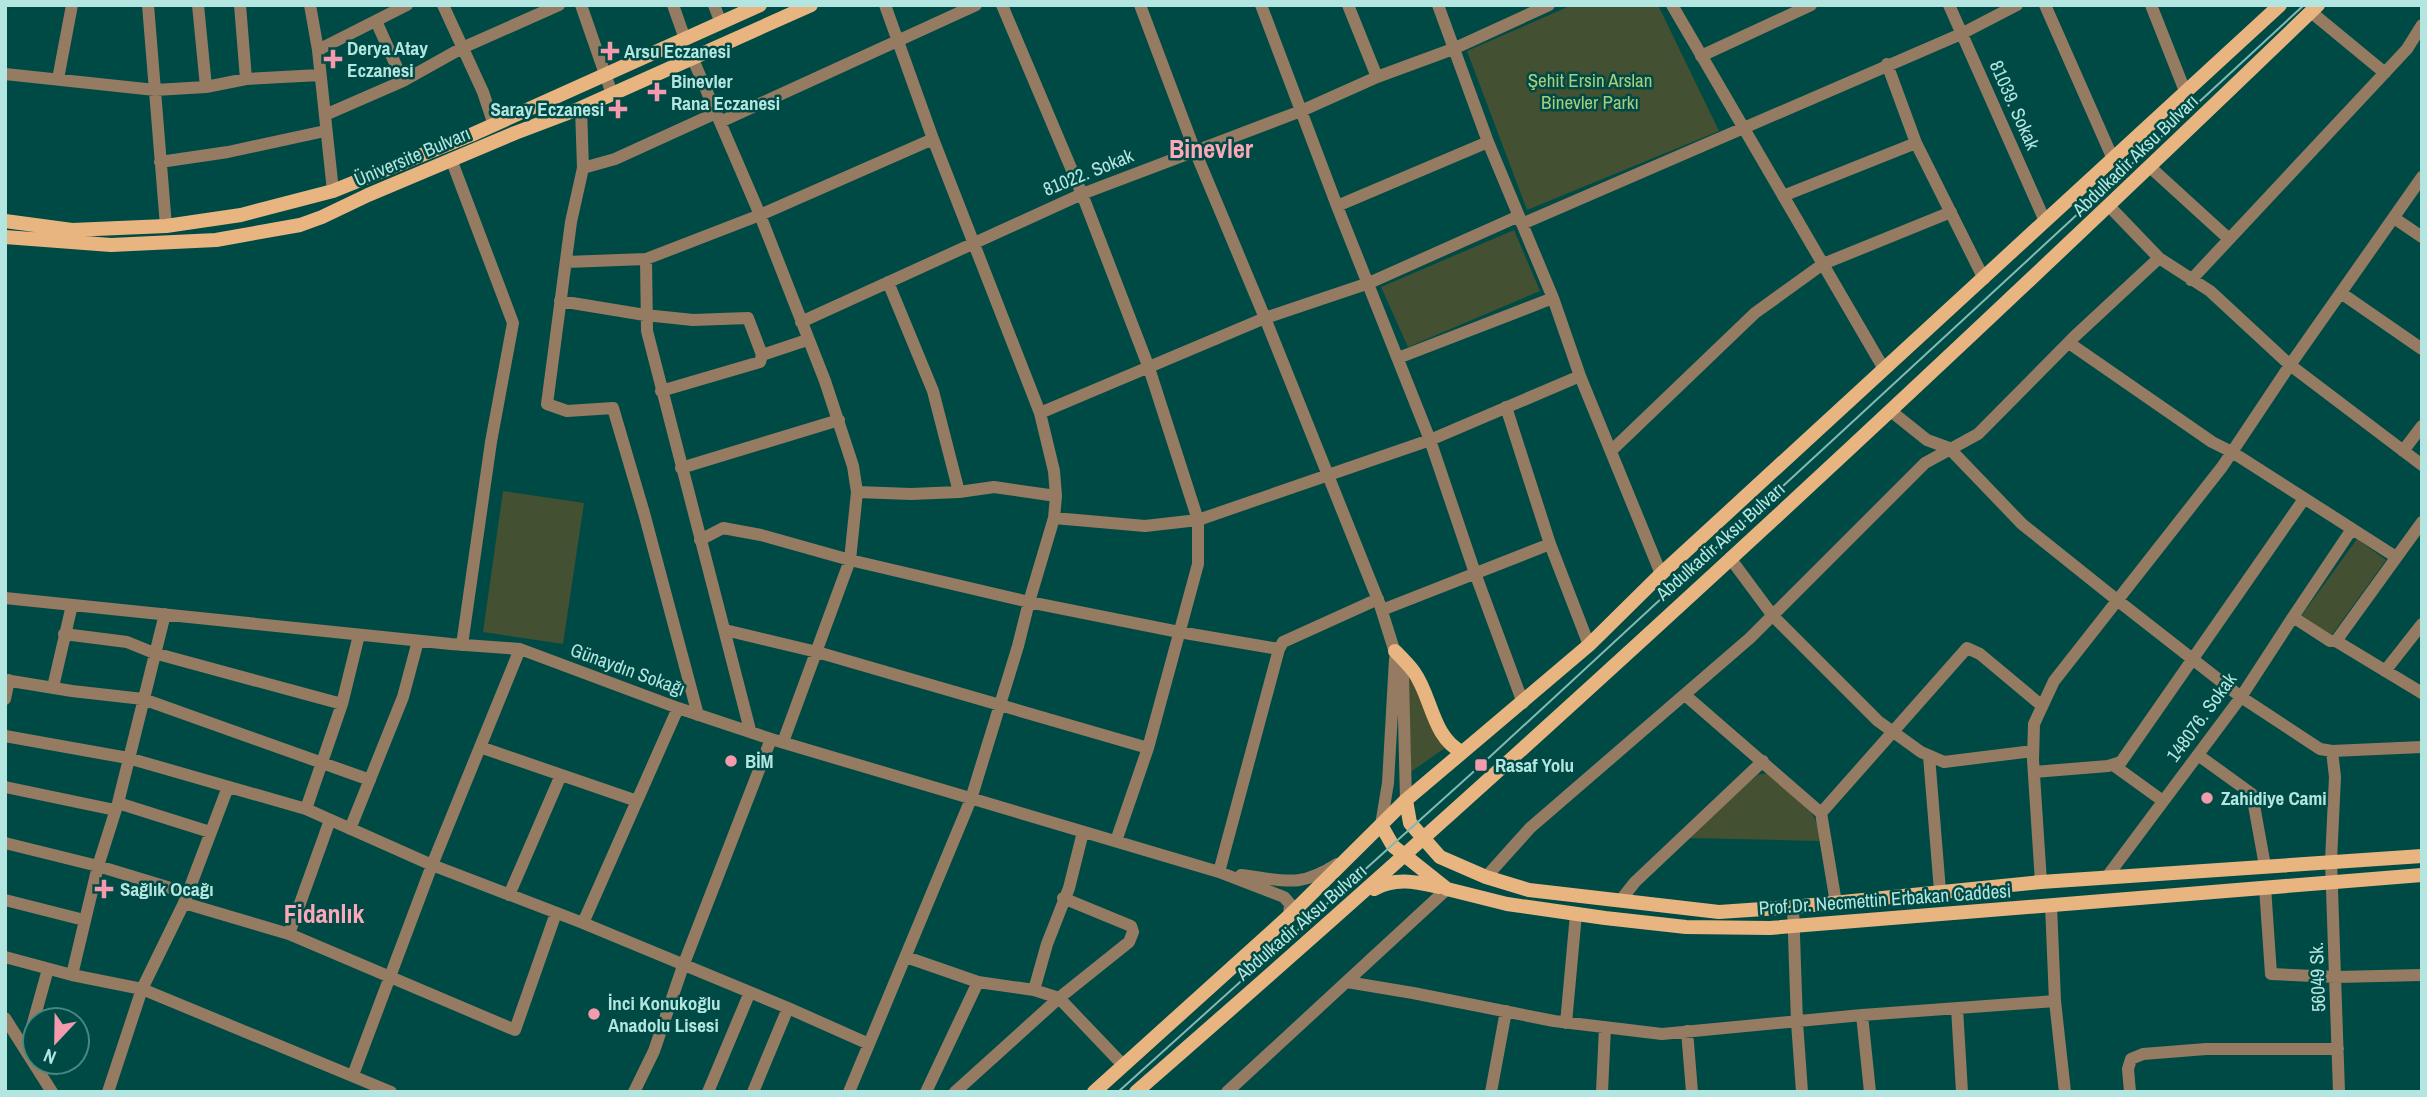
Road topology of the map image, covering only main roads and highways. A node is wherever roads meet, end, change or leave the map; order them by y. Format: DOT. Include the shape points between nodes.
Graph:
graph roads {
  1 [pos="760,5"];
  2 [pos="811,5"];
  3 [pos="2272,8"];
  4 [pos="2314,9"];
  5 [pos="5,221"];
  6 [pos="5,237"];
  7 [pos="1395,651"];
  8 [pos="1462,751"];
  9 [pos="1406,800"];
  10 [pos="1381,825"];
  11 [pos="1423,839"];
  12 [pos="1404,856"];
  13 [pos="2422,856"];
  14 [pos="2422,874"];
  15 [pos="1447,889"];
  16 [pos="1355,901"];
  17 [pos="1094,1092"];
  18 [pos="1136,1092"];
  1 -- 5 [label="main road, Üniversite Bulvarı" via="494,125 333,191 240,215 166,226 72,230"];
  2 -- 6 [label="main road, Üniversite Bulvarı" via="582,108 300,225 224,238 111,245"];
  3 -- 8 [label="main road" via="1589,645"];
  4 -- 11 [label="main road, Abdulkadir Aksu Bulvarı" via="1892,412"];
  7 -- 8 [label="main road" via="1415,673 1441,731 1452,747"];
  8 -- 9 [label="main road"];
  9 -- 10 [label="main road"];
  9 -- 11 [label="main road, Prof.Dr. Necmettin Erbakan Caddesi" via="1410,823"];
  10 -- 12 [label="main road, Prof.Dr. Necmettin Erbakan Caddesi"];
  10 -- 17 [label="main road" via="1289,916"];
  11 -- 12 [label="main road, Abdulkadir Aksu Bulvarı"];
  11 -- 13 [label="main road, Prof.Dr. Necmettin Erbakan Caddesi" via="1440,858 1529,890 1719,912 2041,882"];
  12 -- 15 [label="main road, Prof.Dr. Necmettin Erbakan Caddesi"];
  12 -- 16 [label="main road, Abdulkadir Aksu Bulvarı"];
  14 -- 15 [label="main road, Prof.Dr. Necmettin Erbakan Caddesi" via="1770,928 1686,927 1576,914"];
  15 -- 16 [label="main road" via="1393,881"];
  16 -- 18 [label="main road, Abdulkadir Aksu Bulvarı"];
}
